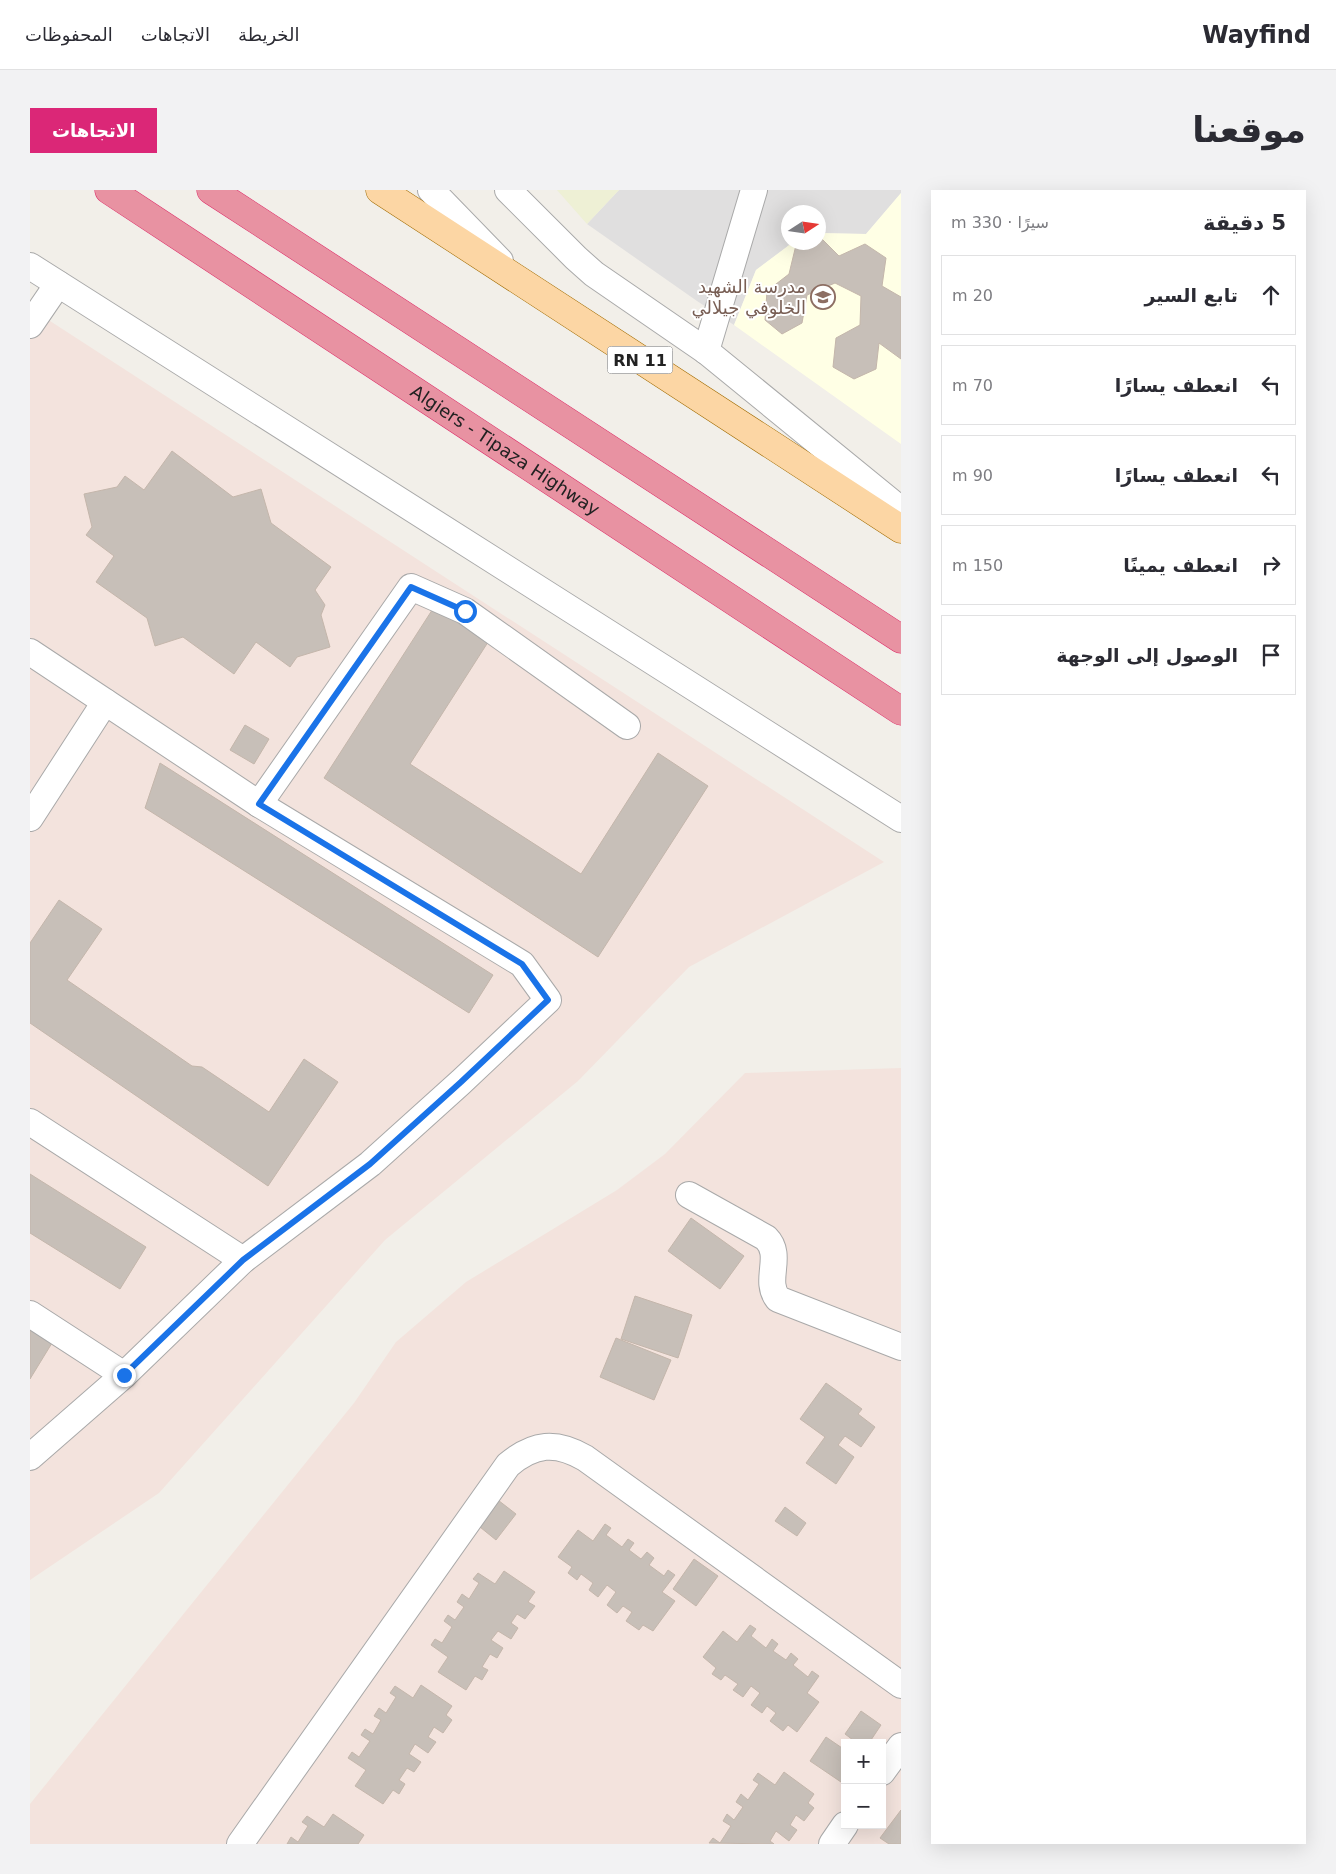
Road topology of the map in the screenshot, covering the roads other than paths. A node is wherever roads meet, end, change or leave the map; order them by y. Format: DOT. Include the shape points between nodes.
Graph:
graph roads {
  1 [pos="109,190"];
  2 [pos="211,190"];
  3 [pos="380,190"];
  4 [pos="431,190"];
  5 [pos="508,190"];
  6 [pos="754,190"];
  7 [pos="30,267"];
  8 [pos="520,283"];
  9 [pos="58,284"];
  10 [pos="30,325"];
  11 [pos="706,351"];
  12 [pos="901,510"];
  13 [pos="901,529"];
  14 [pos="901,639"];
  15 [pos="30,652"];
  16 [pos="105,702"];
  17 [pos="901,711"];
  18 [pos="627,726"];
  19 [pos="259,804"];
  20 [pos="30,818"];
  21 [pos="901,819"];
  22 [pos="30,1122"];
  23 [pos="689,1195"];
  24 [pos="243,1260"];
  25 [pos="30,1314"];
  26 [pos="901,1348"];
  27 [pos="124,1375"];
  28 [pos="30,1457"];
  29 [pos="901,1685"];
  30 [pos="901,1746"];
  31 [pos="886,1767"];
  32 [pos="842,1829"];
  33 [pos="240,1844"];
  34 [pos="832,1844"];
  1 -- 17 [label="highway, Algiers - Tipaza Highway"];
  2 -- 14 [label="highway"];
  3 -- 8 [label="main road, RN 11"];
  4 -- 8 [label="street"];
  5 -- 11 [label="street" via="594,274"];
  6 -- 11 [label="street"];
  7 -- 9 [label="street"];
  8 -- 13 [label="main road, RN 11"];
  9 -- 10 [label="street"];
  9 -- 21 [label="street"];
  11 -- 12 [label="street"];
  15 -- 16 [label="street"];
  16 -- 19 [label="street"];
  16 -- 20 [label="street"];
  18 -- 19 [label="street" via="465,611 411,587"];
  19 -- 24 [label="street" via="522,964 548,1000 370,1164"];
  22 -- 24 [label="street"];
  23 -- 26 [label="street" via="770,1242 775,1254 772,1288 778,1299"];
  24 -- 27 [label="street"];
  25 -- 27 [label="street"];
  27 -- 28 [label="street"];
  29 -- 33 [label="street" via="585,1458 570,1449 553,1446 534,1449 519,1455 508,1465"];
  30 -- 31 [label="street"];
  32 -- 34 [label="street"];
}
